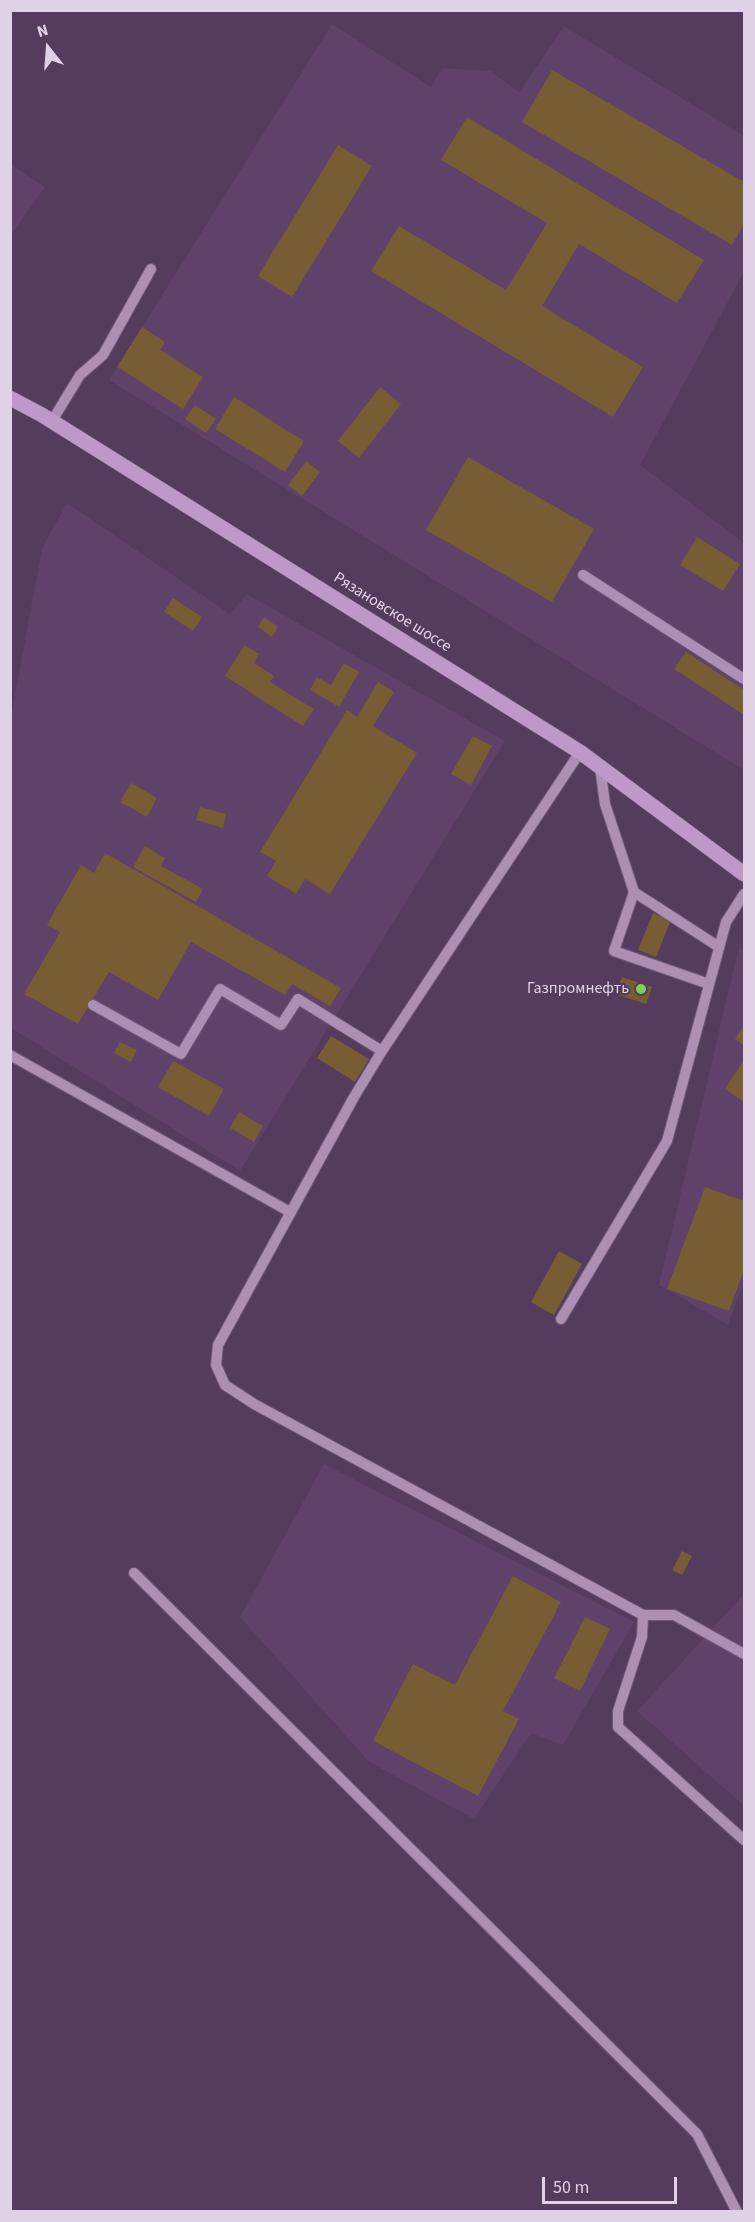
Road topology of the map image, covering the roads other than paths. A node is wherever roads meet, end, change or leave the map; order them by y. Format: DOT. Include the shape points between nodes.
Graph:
graph roads {
  1 [pos="151,269"];
  2 [pos="10,398"];
  3 [pos="52,422"];
  4 [pos="583,575"];
  5 [pos="744,679"];
  6 [pos="580,752"];
  7 [pos="600,767"];
  8 [pos="744,874"];
  9 [pos="634,892"];
  10 [pos="744,894"];
  11 [pos="719,947"];
  12 [pos="709,984"];
  13 [pos="93,1005"];
  14 [pos="382,1051"];
  15 [pos="10,1055"];
  16 [pos="290,1212"];
  17 [pos="561,1319"];
  18 [pos="134,1573"];
  19 [pos="643,1615"];
  20 [pos="744,1654"];
  21 [pos="744,1840"];
  22 [pos="737,2211"];
  1 -- 3 [label="lane" via="104,355 80,375"];
  2 -- 3 [label="main road, Рязановское шоссе"];
  3 -- 6 [label="main road, Рязановское шоссе"];
  4 -- 5 [label="lane"];
  6 -- 7 [label="main road, Рязановское шоссе"];
  6 -- 14 [label="lane"];
  7 -- 8 [label="main road, Рязановское шоссе"];
  7 -- 9 [label="lane" via="605,804"];
  9 -- 11 [label="lane"];
  9 -- 12 [label="lane" via="614,951"];
  10 -- 11 [label="lane" via="726,921"];
  11 -- 12 [label="lane"];
  12 -- 17 [label="lane" via="668,1141"];
  13 -- 14 [label="lane" via="181,1054 220,989 281,1024 298,999"];
  14 -- 16 [label="lane"];
  15 -- 16 [label="lane"];
  16 -- 19 [label="lane" via="218,1345 216,1365 225,1385"];
  18 -- 22 [label="lane" via="697,2134"];
  19 -- 20 [label="lane" via="674,1615"];
  19 -- 21 [label="lane" via="642,1636 618,1711 618,1727"];
}
